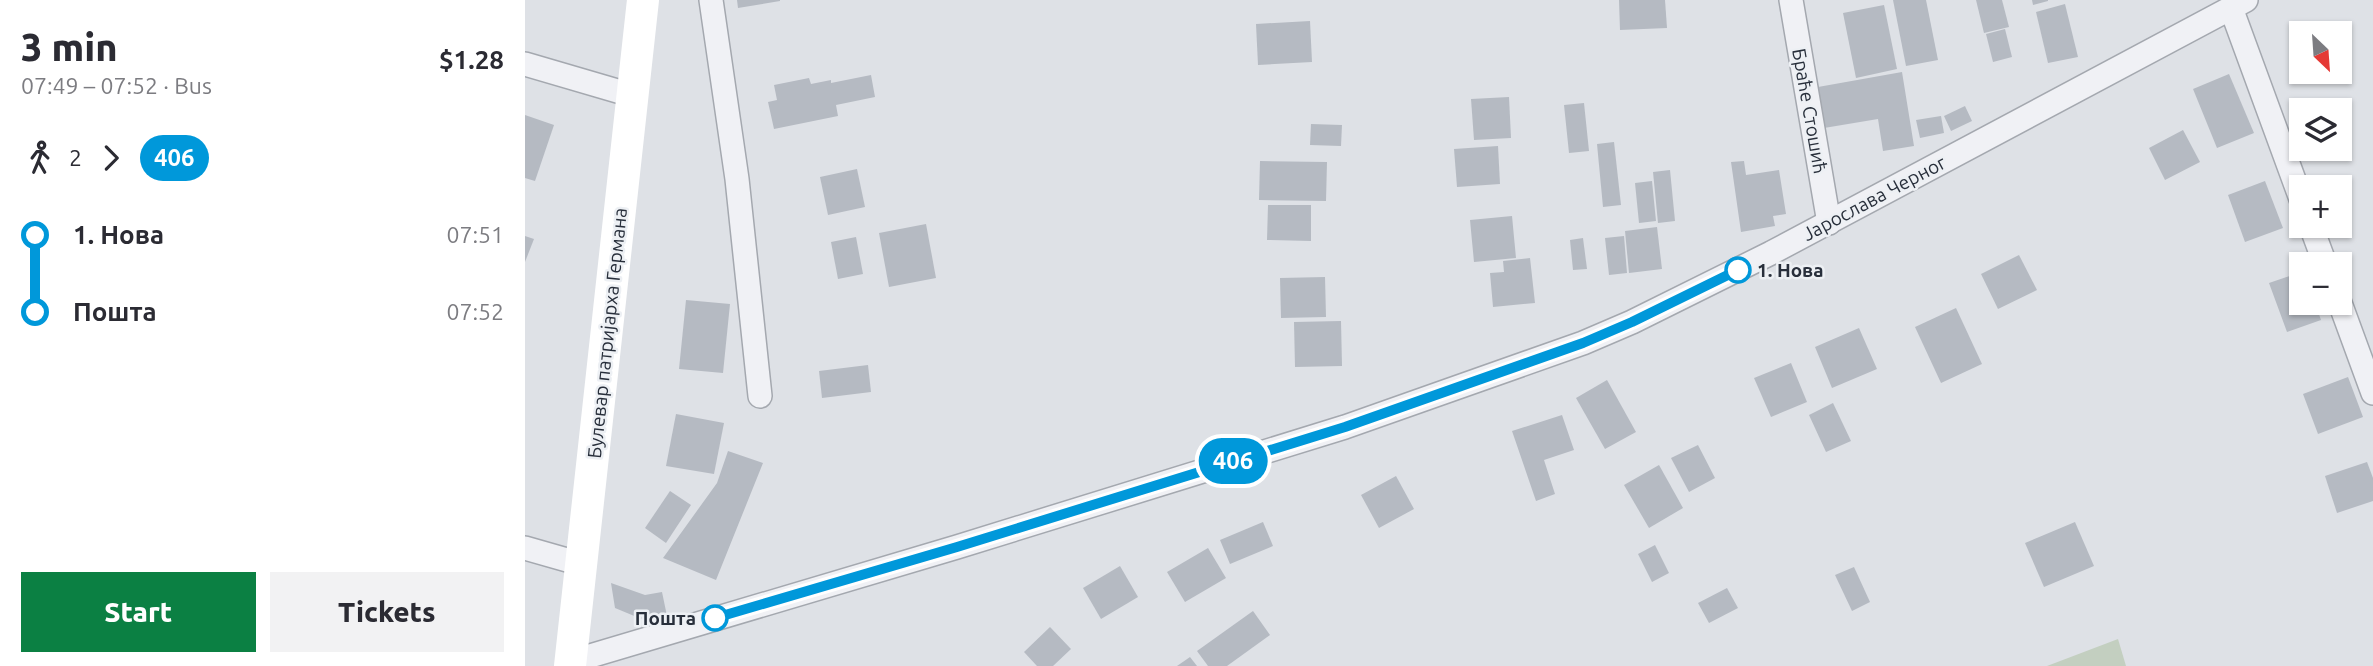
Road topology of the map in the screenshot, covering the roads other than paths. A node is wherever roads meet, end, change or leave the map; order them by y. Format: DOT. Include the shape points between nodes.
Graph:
graph roads {
  1 [pos="643,0"];
  2 [pos="711,0"];
  3 [pos="1791,0"];
  4 [pos="2238,4"];
  5 [pos="525,64"];
  6 [pos="631,95"];
  7 [pos="2293,175"];
  8 [pos="1829,223"];
  9 [pos="2344,315"];
  10 [pos="2373,393"];
  11 [pos="760,396"];
  12 [pos="525,548"];
  13 [pos="581,564"];
  14 [pos="570,664"];
  1 -- 6 [label="main road, Булевар патријарха Германа"];
  2 -- 11 [label="street" via="737,179"];
  3 -- 8 [label="street, Браће Стошић"];
  4 -- 7 [label="street"];
  4 -- 8 [label="street, Јарослава Черног"];
  5 -- 6 [label="street"];
  6 -- 13 [label="main road, Булевар патријарха Германа"];
  8 -- 14 [label="street, Јарослава Черног" via="1632,322 1489,378 1345,427"];
  9 -- 10 [label="street"];
  12 -- 13 [label="street"];
  13 -- 14 [label="main road, Булевар патријарха Германа"];
}
